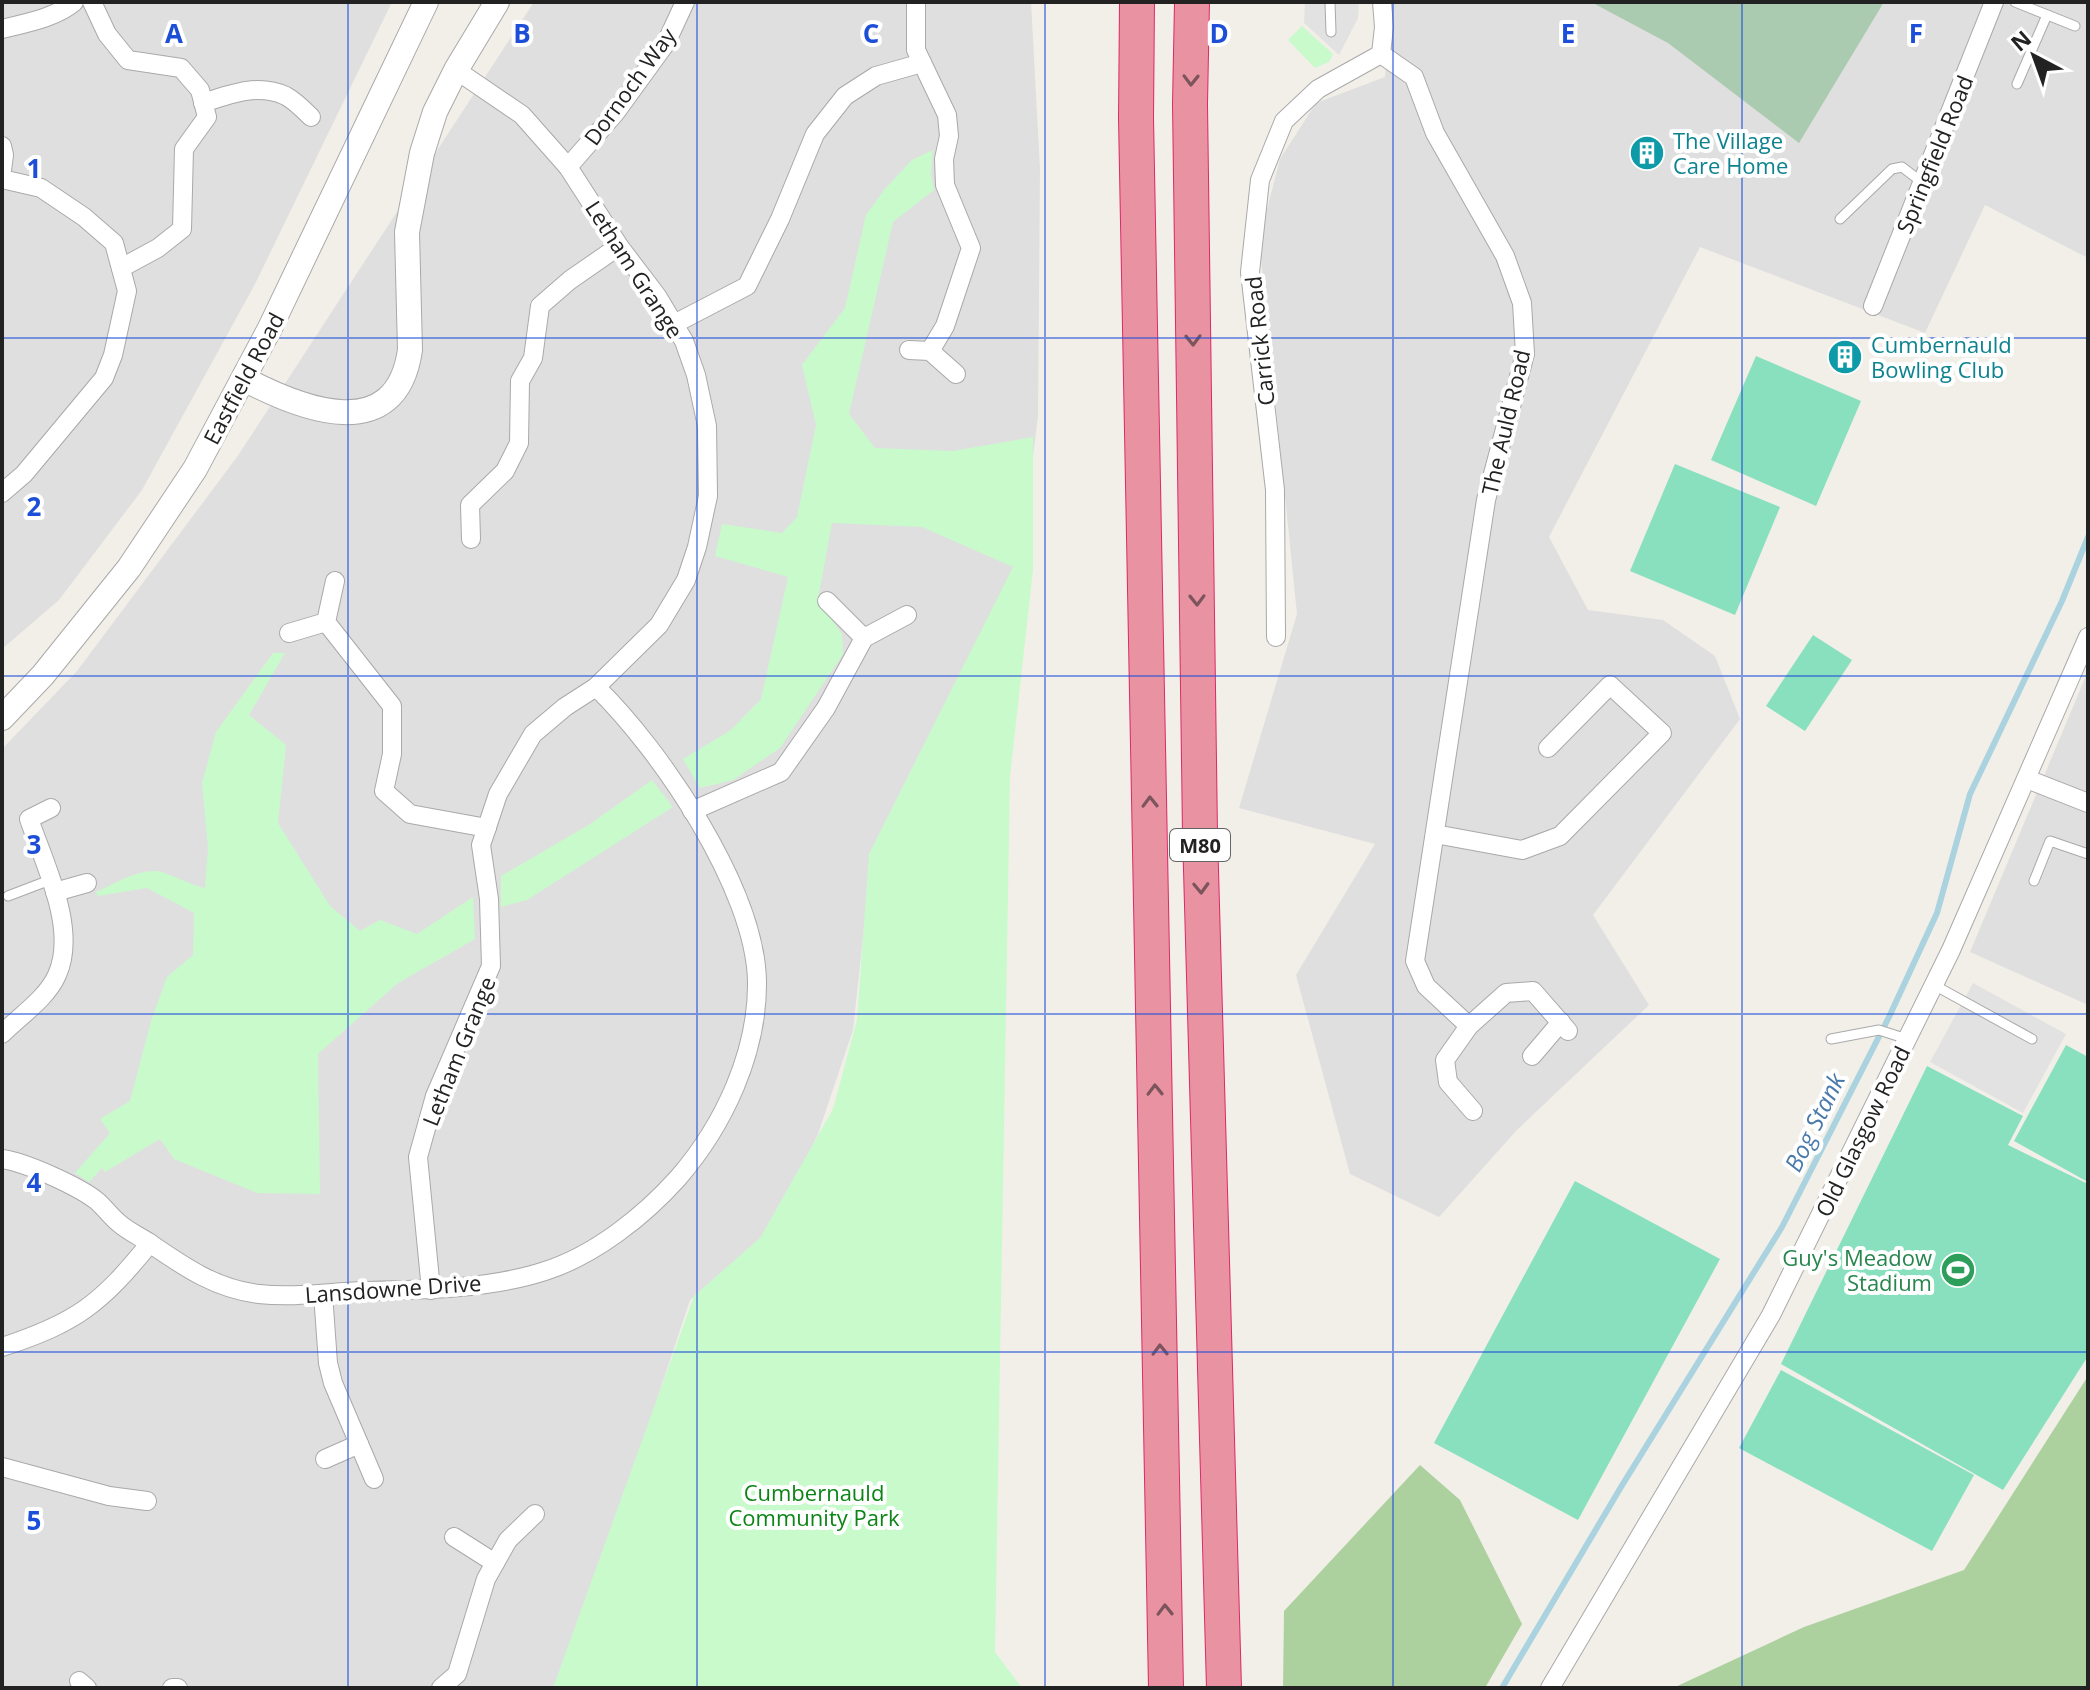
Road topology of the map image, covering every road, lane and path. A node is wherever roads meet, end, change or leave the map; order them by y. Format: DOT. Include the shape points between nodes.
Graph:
graph roads {
  1 [pos="74,2"];
  2 [pos="92,2"];
  3 [pos="426,2"];
  4 [pos="497,2"];
  5 [pos="685,2"];
  6 [pos="916,2"];
  7 [pos="1137,2"];
  8 [pos="1192,2"];
  9 [pos="1330,2"];
  10 [pos="1382,2"];
  11 [pos="1994,2"];
  12 [pos="2015,2"];
  13 [pos="2047,15"];
  14 [pos="2075,26"];
  15 [pos="2,29"];
  16 [pos="1331,32"];
  17 [pos="1381,54"];
  18 [pos="922,63"];
  19 [pos="456,70"];
  20 [pos="2017,84"];
  21 [pos="203,103"];
  22 [pos="311,117"];
  23 [pos="2,146"];
  24 [pos="568,167"];
  25 [pos="2,170"];
  26 [pos="2,179"];
  27 [pos="1923,183"];
  28 [pos="1840,219"];
  29 [pos="619,246"];
  30 [pos="121,268"];
  31 [pos="1873,306"];
  32 [pos="674,324"];
  33 [pos="909,350"];
  34 [pos="930,351"];
  35 [pos="956,374"];
  36 [pos="244,379"];
  37 [pos="2,493"];
  38 [pos="471,539"];
  39 [pos="335,581"];
  40 [pos="827,601"];
  41 [pos="907,615"];
  42 [pos="326,622"];
  43 [pos="289,633"];
  44 [pos="1276,637"];
  45 [pos="2088,637"];
  46 [pos="864,638"];
  47 [pos="596,687"];
  48 [pos="2,718"];
  49 [pos="1548,748"];
  50 [pos="2027,779"];
  51 [pos="2088,803"];
  52 [pos="51,808"];
  53 [pos="692,811"];
  54 [pos="487,828"];
  55 [pos="1435,834"];
  56 [pos="2088,854"];
  57 [pos="2034,881"];
  58 [pos="87,883"];
  59 [pos="53,886"];
  60 [pos="8,896"];
  61 [pos="1934,985"];
  62 [pos="1469,1026"];
  63 [pos="2,1034"];
  64 [pos="1831,1039"];
  65 [pos="1907,1039"];
  66 [pos="2032,1039"];
  67 [pos="1532,1056"];
  68 [pos="1473,1111"];
  69 [pos="2,1159"];
  70 [pos="150,1243"];
  71 [pos="431,1290"];
  72 [pos="323,1294"];
  73 [pos="2,1347"];
  74 [pos="359,1444"];
  75 [pos="325,1459"];
  76 [pos="2,1467"];
  77 [pos="374,1479"];
  78 [pos="147,1501"];
  79 [pos="535,1514"];
  80 [pos="454,1537"];
  81 [pos="495,1563"];
  82 [pos="172,1688"];
  83 [pos="178,1688"];
  84 [pos="441,1688"];
  85 [pos="1166,1688"];
  86 [pos="1224,1688"];
  87 [pos="1550,1688"];
  1 -- 15 [label="street"];
  2 -- 21 [label="street" via="107,34 128,60 181,68 200,90"];
  3 -- 36 [label="street, Eastfield Road"];
  4 -- 19 [label="street"];
  5 -- 24 [label="street, Dornoch Way" via="666,43"];
  6 -- 18 [label="street" via="916,50"];
  85 -- 7 [label="highway, M80, one-way"];
  8 -- 86 [label="highway, M80, one-way" via="1200,834"];
  9 -- 16 [label="lane"];
  10 -- 17 [label="street"];
  11 -- 27 [label="street, Springfield Road"];
  12 -- 13 [label="lane"];
  13 -- 14 [label="lane"];
  13 -- 20 [label="lane"];
  17 -- 44 [label="street, Carrick Road" via="1318,89 1284,121 1260,180 1250,272 1275,490"];
  17 -- 55 [label="street, The Auld Road" via="1414,77 1435,133 1505,256 1522,303 1525,354 1486,500"];
  18 -- 32 [label="street" via="876,76 845,96 815,134 747,286"];
  18 -- 34 [label="street" via="947,115 945,185 971,248 945,326"];
  19 -- 24 [label="street, Letham Grange" via="522,115"];
  19 -- 36 [label="street" via="435,112 413,197 407,232 410,350 396,389 368,409 334,414 302,406"];
  21 -- 22 [label="street" via="256,89 286,96"];
  21 -- 30 [label="street" via="207,117 184,149 182,229"];
  23 -- 25 [label="street"];
  24 -- 29 [label="street, Letham Grange"];
  26 -- 30 [label="street" via="41,188 84,217 114,243"];
  27 -- 28 [label="lane" via="1902,167 1892,169"];
  27 -- 31 [label="street, Springfield Road"];
  29 -- 32 [label="street, Letham Grange"];
  29 -- 38 [label="street" via="540,306 533,358 520,381 519,443 505,471 470,505"];
  30 -- 37 [label="street" via="127,291 104,378"];
  32 -- 47 [label="street, Letham Grange" via="696,375 707,426 708,496 686,580 659,625"];
  33 -- 34 [label="street"];
  34 -- 35 [label="street"];
  36 -- 48 [label="street, Eastfield Road" via="195,469 129,568"];
  39 -- 42 [label="street"];
  40 -- 46 [label="street"];
  41 -- 46 [label="street"];
  42 -- 43 [label="street"];
  42 -- 54 [label="street" via="392,706 392,754 384,791 410,814"];
  45 -- 50 [label="street, Old Glasgow Road"];
  46 -- 53 [label="street" via="826,708 781,772"];
  47 -- 53 [label="street, Lansdowne Drive" via="678,786"];
  47 -- 54 [label="street, Letham Grange" via="533,734 498,794"];
  49 -- 55 [label="street" via="1610,685 1662,733 1560,836 1522,850"];
  50 -- 51 [label="street"];
  50 -- 61 [label="street, Old Glasgow Road"];
  52 -- 59 [label="street" via="29,819"];
  53 -- 71 [label="street, Lansdowne Drive" via="741,909 757,980 747,1051 711,1134 668,1189 591,1250 542,1272"];
  54 -- 71 [label="street, Letham Grange" via="481,845 491,966 435,1096 418,1157"];
  55 -- 62 [label="street, The Auld Road" via="1415,961 1426,986"];
  56 -- 57 [label="lane" via="2050,841"];
  58 -- 59 [label="street"];
  59 -- 60 [label="lane"];
  59 -- 63 [label="street" via="65,937 57,975"];
  61 -- 65 [label="street, Old Glasgow Road"];
  61 -- 66 [label="lane"];
  62 -- 67 [label="street" via="1506,993 1533,991 1565,1026"];
  62 -- 68 [label="street" via="1445,1060 1448,1082"];
  64 -- 65 [label="lane" via="1883,1031"];
  65 -- 87 [label="street, Old Glasgow Road" via="1771,1315"];
  69 -- 70 [label="street, Lansdowne Drive" via="20,1161 96,1200"];
  70 -- 72 [label="street, Lansdowne Drive" via="197,1275 231,1289"];
  70 -- 73 [label="street" via="123,1277 80,1315"];
  71 -- 72 [label="street, Lansdowne Drive"];
  72 -- 74 [label="street" via="328,1363"];
  74 -- 75 [label="street"];
  74 -- 77 [label="street"];
  76 -- 78 [label="street"];
  79 -- 81 [label="street" via="508,1540"];
  80 -- 81 [label="street"];
  81 -- 84 [label="street" via="457,1674"];
  82 -- 83 [label="street"];
}
